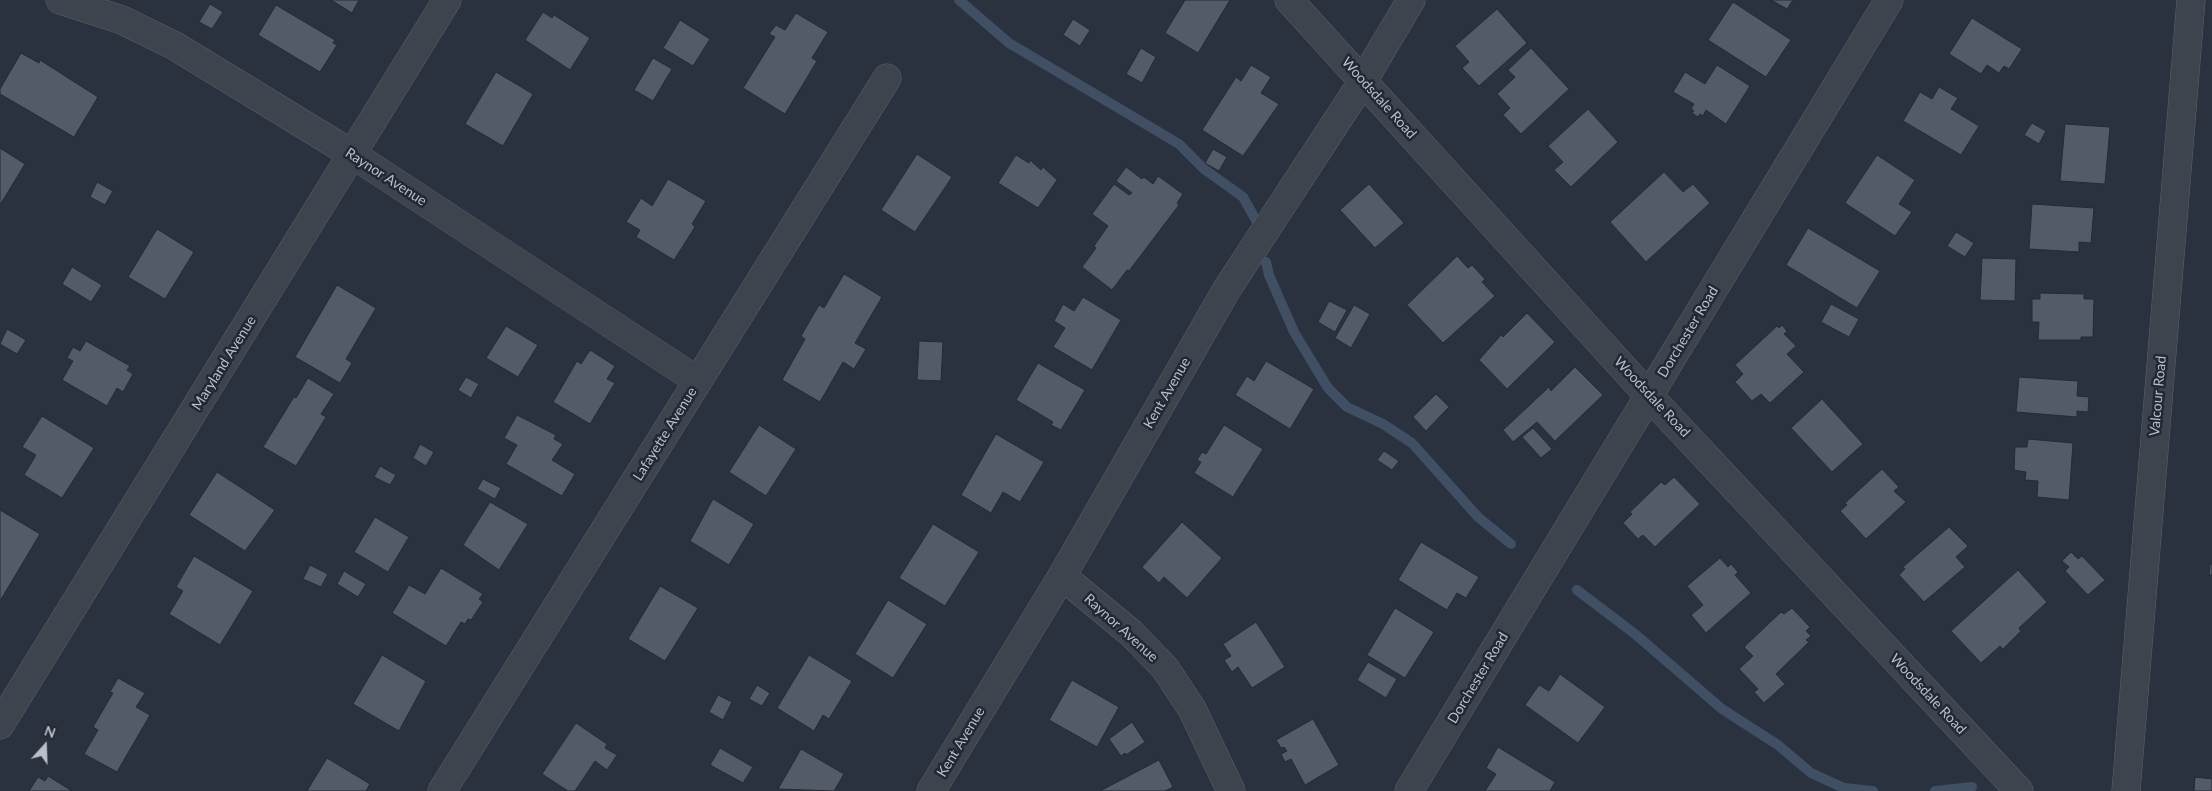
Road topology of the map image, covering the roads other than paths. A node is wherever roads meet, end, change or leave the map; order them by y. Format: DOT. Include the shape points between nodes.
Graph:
graph roads {
  1 [pos="60,0"];
  2 [pos="446,0"];
  3 [pos="1289,0"];
  4 [pos="1411,0"];
  5 [pos="1889,0"];
  6 [pos="2191,0"];
  7 [pos="887,78"];
  8 [pos="1363,81"];
  9 [pos="352,154"];
  10 [pos="698,381"];
  11 [pos="1650,396"];
  12 [pos="1062,576"];
  13 [pos="0,725"];
  14 [pos="442,791"];
  15 [pos="931,791"];
  16 [pos="1231,791"];
  17 [pos="1409,791"];
  18 [pos="2019,791"];
  19 [pos="2126,791"];
  1 -- 9 [label="street, Raynor Avenue" via="122,20 175,46"];
  2 -- 9 [label="street, Maryland Avenue"];
  3 -- 8 [label="street, Woodsdale Road"];
  4 -- 8 [label="street, Kent Avenue"];
  5 -- 11 [label="street, Dorchester Road"];
  6 -- 19 [label="street, Valcour Road"];
  7 -- 10 [label="street, Lafayette Avenue"];
  8 -- 11 [label="street, Woodsdale Road"];
  8 -- 12 [label="street, Kent Avenue" via="1227,289"];
  9 -- 10 [label="street, Raynor Avenue"];
  9 -- 13 [label="street, Maryland Avenue"];
  10 -- 14 [label="street, Lafayette Avenue"];
  11 -- 17 [label="street, Dorchester Road"];
  11 -- 18 [label="street, Woodsdale Road"];
  12 -- 15 [label="street, Kent Avenue"];
  12 -- 16 [label="street, Raynor Avenue" via="1131,634 1165,668 1192,709"];
}
